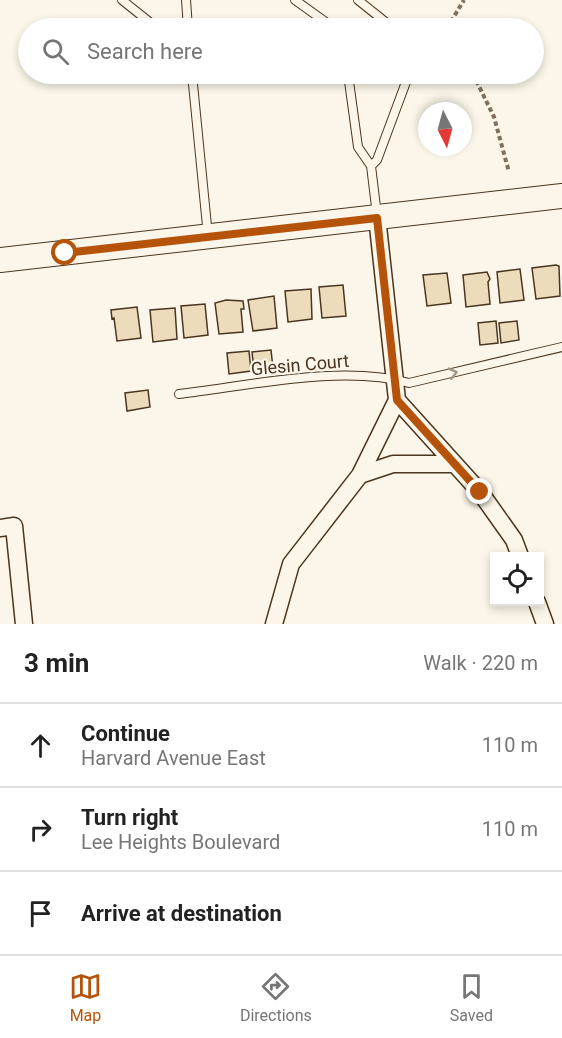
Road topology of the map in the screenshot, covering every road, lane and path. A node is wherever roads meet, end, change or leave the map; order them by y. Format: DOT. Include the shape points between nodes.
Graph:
graph roads {
  1 [pos="122,0"];
  2 [pos="186,0"];
  3 [pos="296,0"];
  4 [pos="358,0"];
  5 [pos="465,0"];
  6 [pos="144,18"];
  7 [pos="187,18"];
  8 [pos="320,18"];
  9 [pos="380,18"];
  10 [pos="453,18"];
  11 [pos="193,84"];
  12 [pos="349,84"];
  13 [pos="404,84"];
  14 [pos="477,84"];
  15 [pos="371,166"];
  16 [pos="509,172"];
  17 [pos="562,196"];
  18 [pos="377,218"];
  19 [pos="208,236"];
  20 [pos="0,260"];
  21 [pos="562,347"];
  22 [pos="396,379"];
  23 [pos="179,394"];
  24 [pos="397,400"];
  25 [pos="454,464"];
  26 [pos="360,476"];
  27 [pos="7,527"];
  28 [pos="518,552"];
  29 [pos="538,606"];
  30 [pos="24,624"];
  31 [pos="274,624"];
  32 [pos="545,624"];
  1 -- 6 [label="lane"];
  2 -- 7 [label="lane"];
  3 -- 8 [label="lane"];
  4 -- 9 [label="lane"];
  5 -- 10 [label="path"];
  11 -- 19 [label="lane"];
  12 -- 15 [label="lane" via="358,147"];
  13 -- 15 [label="lane" via="377,160"];
  14 -- 16 [label="path" via="494,117"];
  15 -- 18 [label="lane"];
  17 -- 18 [label="main road"];
  18 -- 19 [label="main road"];
  18 -- 22 [label="street"];
  19 -- 20 [label="main road"];
  22 -- 21 [label="lane, Glesin Court, one-way" via="410,383"];
  22 -- 23 [label="lane, Glesin Court" via="335,375"];
  22 -- 24 [label="street"];
  24 -- 25 [label="street"];
  24 -- 26 [label="street"];
  25 -- 26 [label="street" via="393,464"];
  25 -- 28 [label="street" via="480,492"];
  26 -- 31 [label="street" via="291,564"];
  27 -- 30 [label="street"];
  29 -- 32 [label="street"];
}
